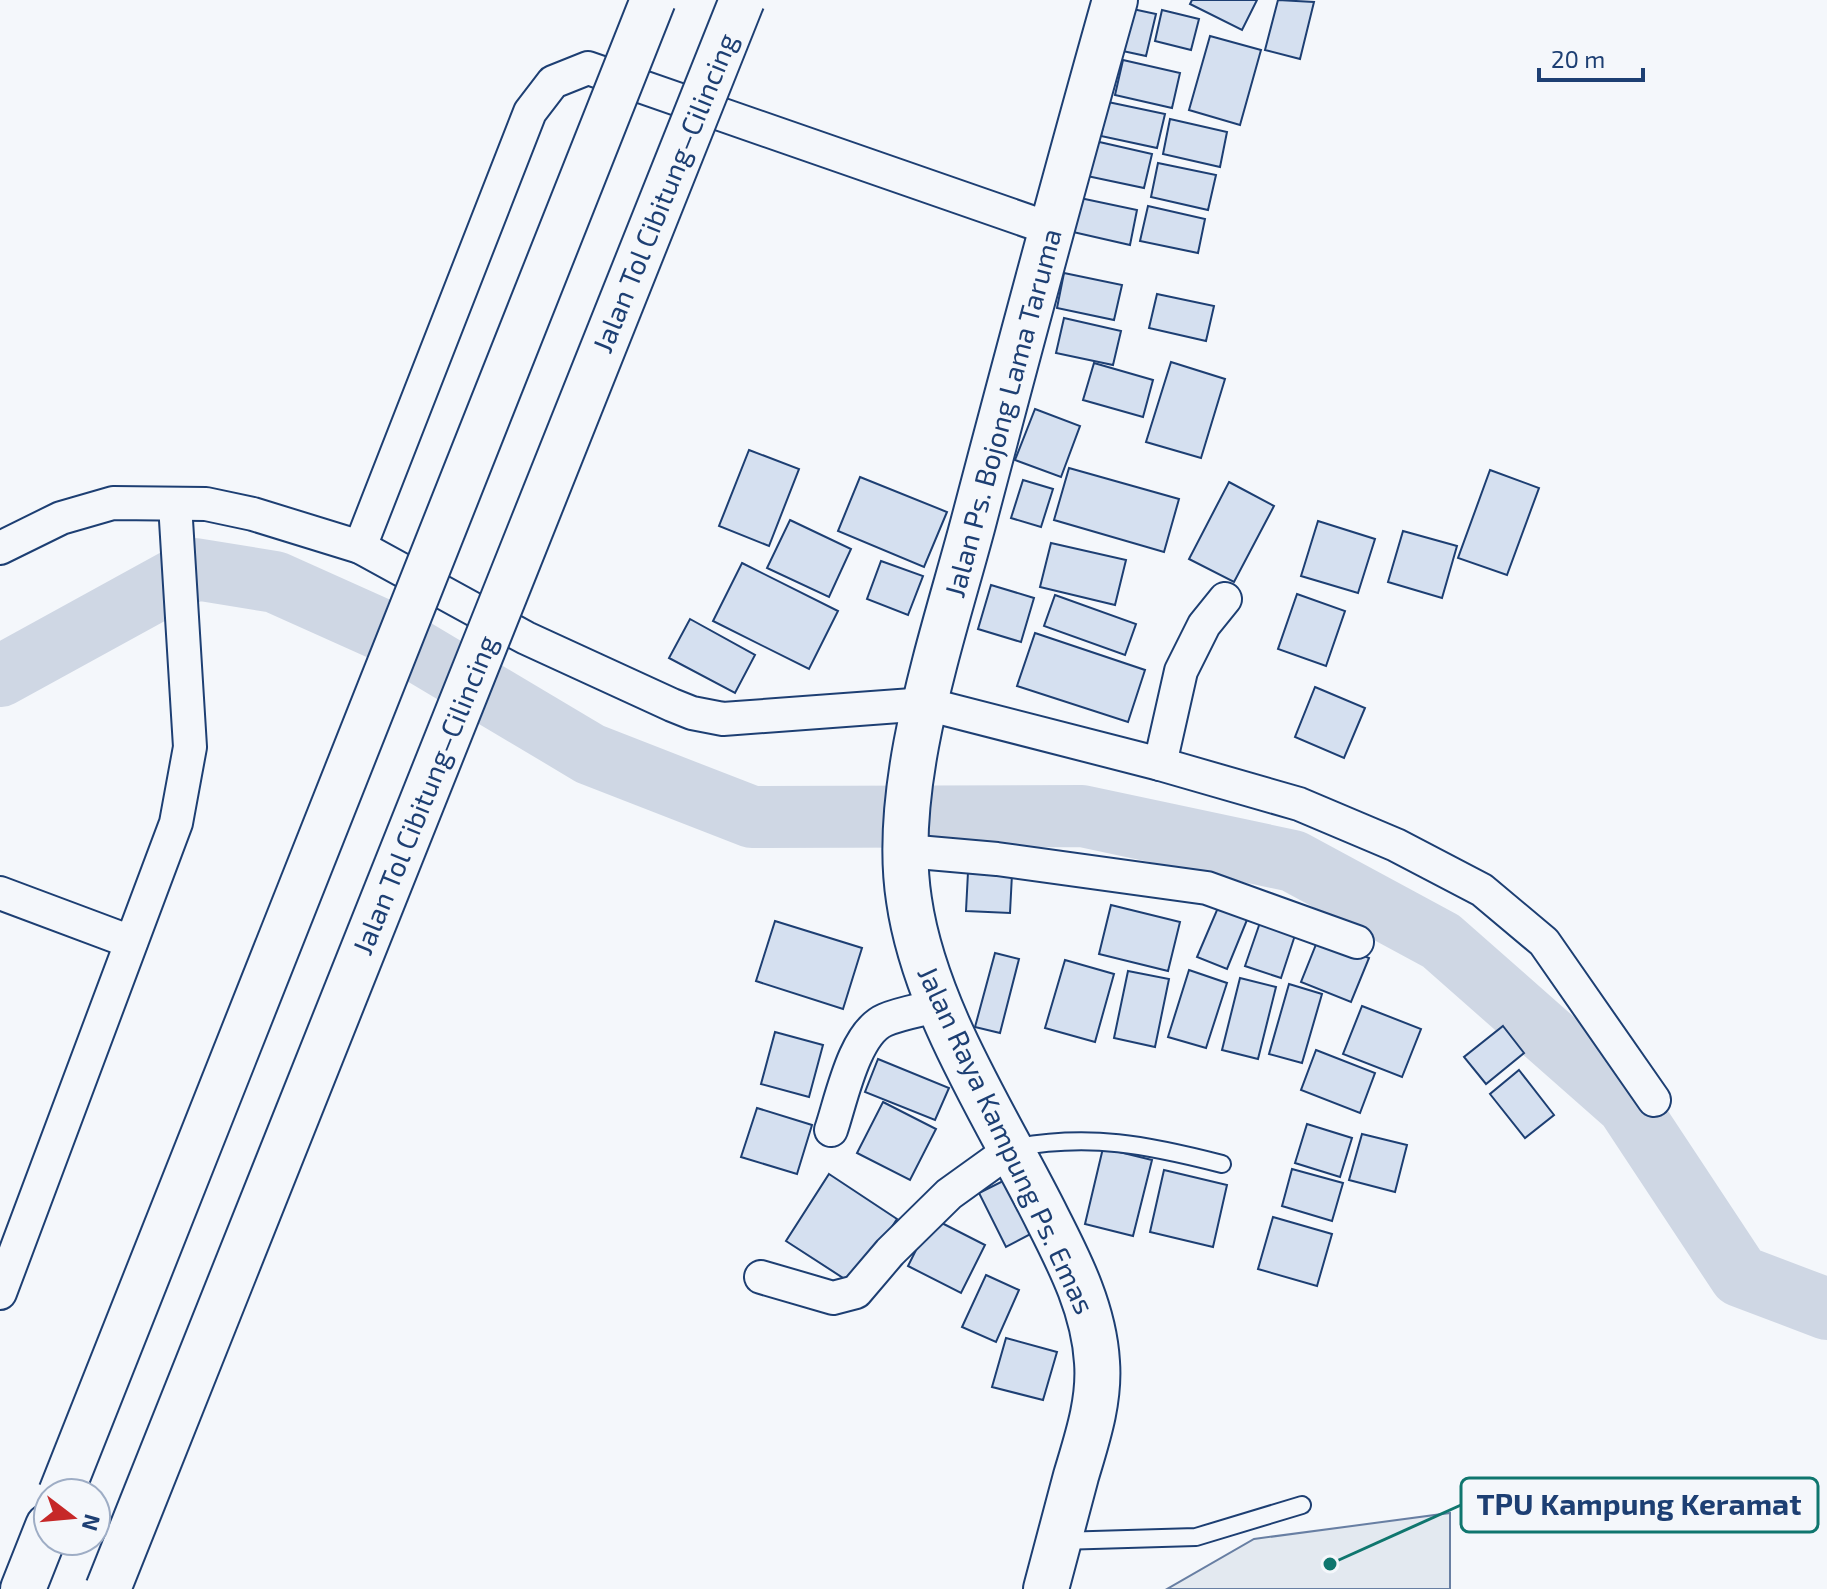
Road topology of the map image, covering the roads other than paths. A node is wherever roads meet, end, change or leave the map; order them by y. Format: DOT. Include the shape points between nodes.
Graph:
graph roads {
  1 [pos="653,0"];
  2 [pos="742,0"];
  3 [pos="1115,0"];
  4 [pos="1051,229"];
  5 [pos="175,504"];
  6 [pos="360,547"];
  7 [pos="0,548"];
  8 [pos="1225,599"];
  9 [pos="922,723"];
  10 [pos="1160,764"];
  11 [pos="906,840"];
  12 [pos="2,899"];
  13 [pos="131,942"];
  14 [pos="1357,942"];
  15 [pos="940,1005"];
  16 [pos="1654,1100"];
  17 [pos="831,1130"];
  18 [pos="1013,1148"];
  19 [pos="1222,1164"];
  20 [pos="761,1277"];
  21 [pos="0,1293"];
  22 [pos="67,1477"];
  23 [pos="1302,1505"];
  24 [pos="1058,1541"];
  25 [pos="36,1557"];
  26 [pos="23,1589"];
  27 [pos="108,1589"];
  28 [pos="1046,1589"];
  1 -- 22 [label="main road, bridge"];
  2 -- 27 [label="main road, Jalan Tol Cibitung–Cilincing, bridge"];
  3 -- 4 [label="main road, Jalan Ps. Bojong Lama Taruma"];
  4 -- 6 [label="street" via="588,68 553,82 530,112"];
  4 -- 9 [label="main road, Jalan Ps. Bojong Lama Taruma"];
  5 -- 6 [label="street" via="253,514"];
  5 -- 7 [label="street" via="113,503 61,518"];
  5 -- 13 [label="street" via="190,747 176,823"];
  6 -- 9 [label="street" via="526,638 692,713 723,719"];
  8 -- 10 [label="street" via="1204,625 1181,671"];
  9 -- 10 [label="street"];
  9 -- 11 [label="main road, Jalan Ps. Bojong Lama Taruma"];
  10 -- 16 [label="street" via="1299,804 1396,845 1482,890 1544,942"];
  11 -- 14 [label="street" via="997,859 1207,888"];
  11 -- 15 [label="main road, Jalan Raya Kampung Ps. Emas" via="911,911"];
  12 -- 13 [label="street"];
  13 -- 21 [label="street"];
  15 -- 17 [label="street" via="882,1020 867,1034"];
  15 -- 18 [label="main road, Jalan Raya Kampung Ps. Emas" via="962,1057"];
  18 -- 19 [label="lane" via="1080,1140 1154,1146"];
  18 -- 20 [label="street" via="949,1194 856,1292 833,1298"];
  18 -- 24 [label="main road, Jalan Raya Kampung Ps. Emas" via="1084,1299 1097,1363 1096,1397"];
  23 -- 24 [label="lane" via="1196,1537"];
  24 -- 28 [label="main road, Jalan Raya Kampung Ps. Emas"];
  25 -- 26 [label="main road"];
}
